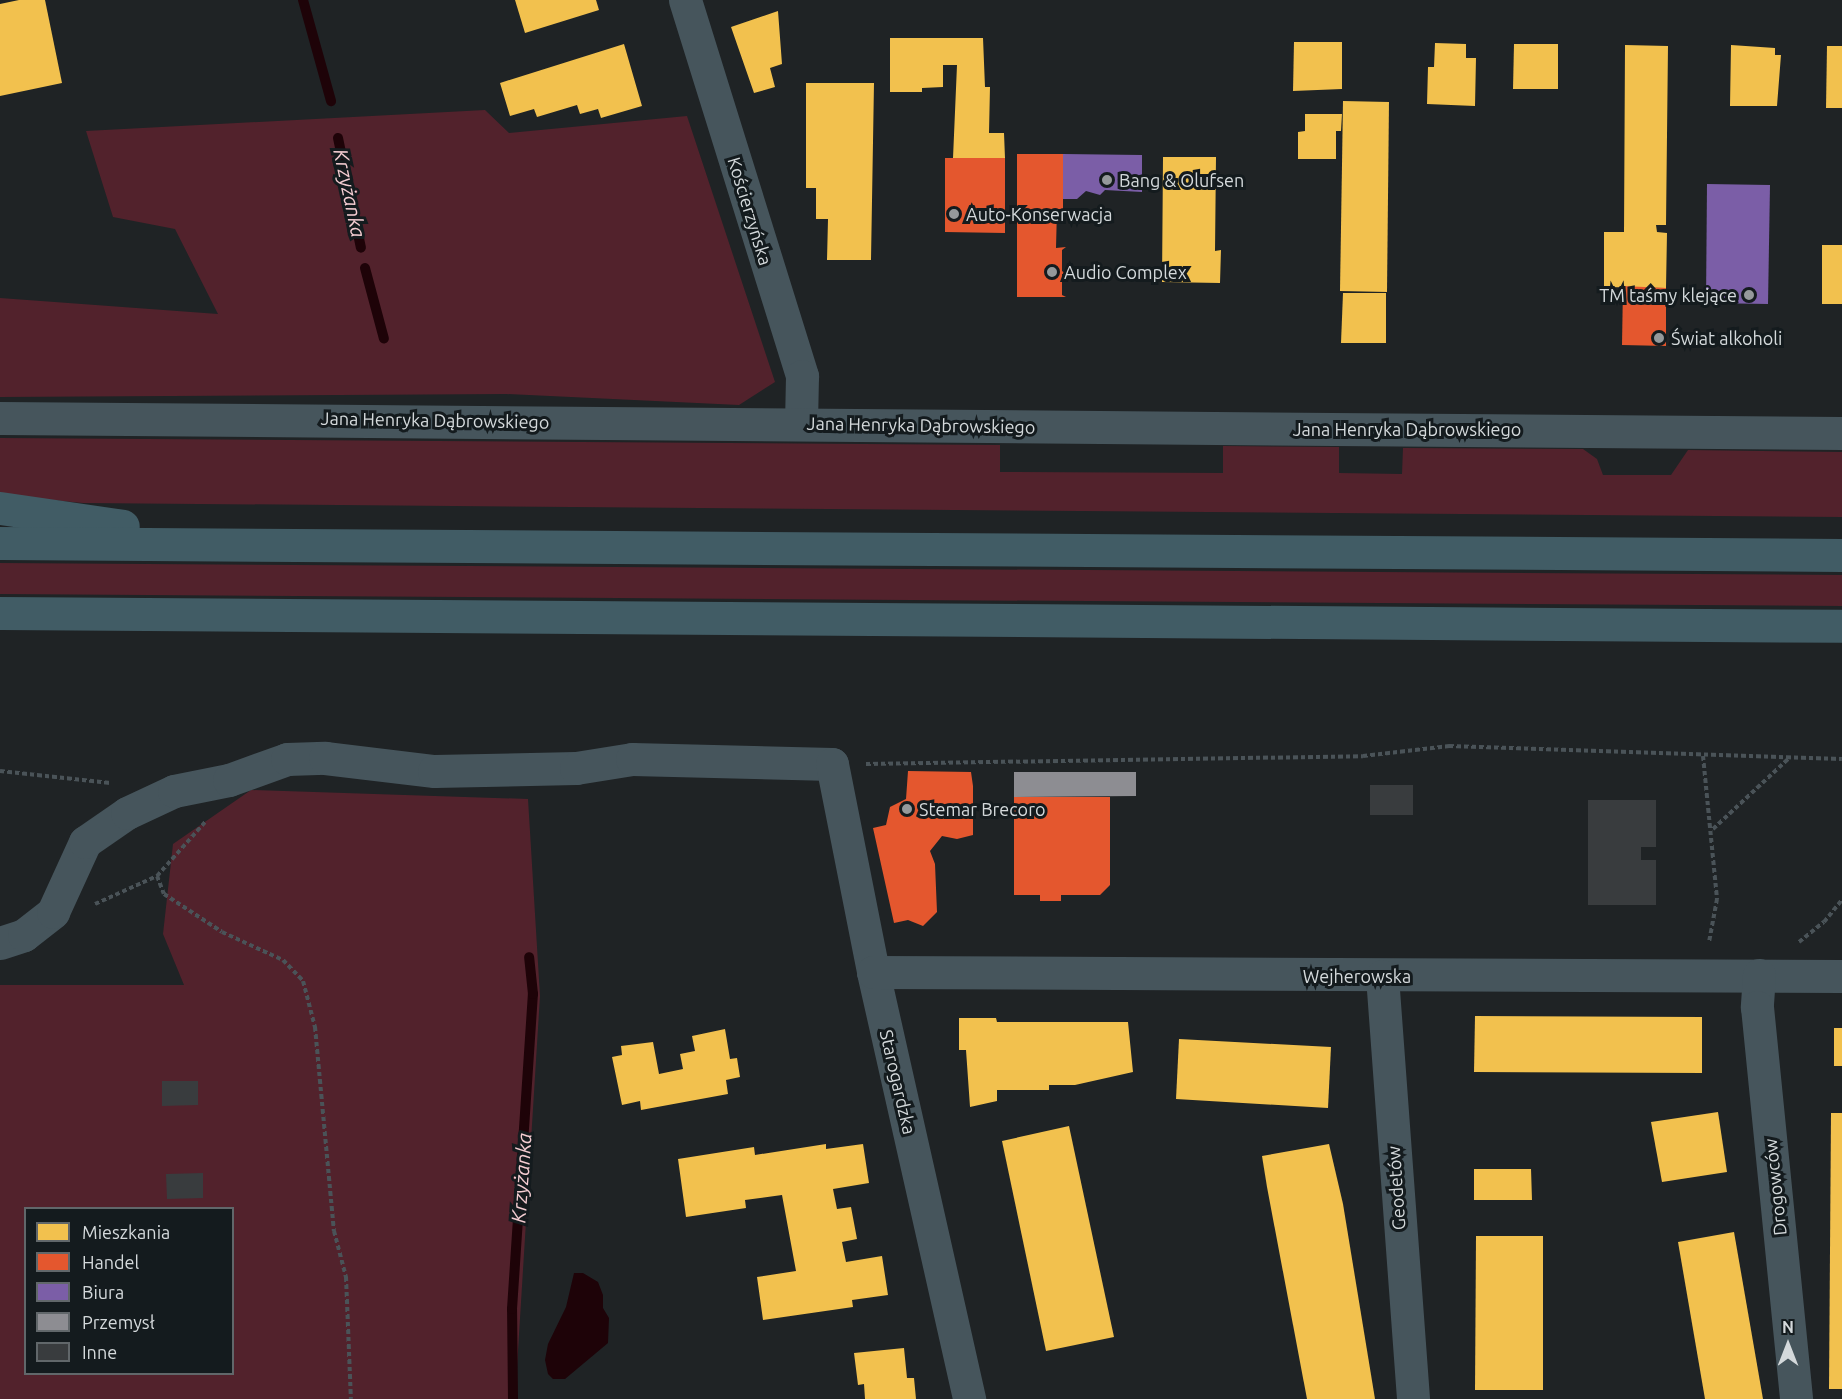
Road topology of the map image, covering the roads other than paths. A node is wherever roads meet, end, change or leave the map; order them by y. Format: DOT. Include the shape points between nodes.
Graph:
graph roads {
  1 [pos="685,0"];
  2 [pos="0,418"];
  3 [pos="801,424"];
  4 [pos="1842,433"];
  5 [pos="0,508"];
  6 [pos="0,543"];
  7 [pos="256,545"];
  8 [pos="1842,555"];
  9 [pos="0,613"];
  10 [pos="1842,626"];
  11 [pos="0,943"];
  12 [pos="873,972"];
  13 [pos="1759,975"];
  14 [pos="1382,976"];
  15 [pos="1842,976"];
  16 [pos="969,1399"];
  17 [pos="1413,1399"];
  18 [pos="1796,1399"];
  1 -- 3 [label="street, Kościerzyńska" via="802,376"];
  2 -- 3 [label="street, Jana Henryka Dąbrowskiego"];
  3 -- 4 [label="street, Jana Henryka Dąbrowskiego"];
  5 -- 7 [label="main road"];
  6 -- 7 [label="main road"];
  7 -- 8 [label="main road"];
  9 -- 10 [label="main road"];
  11 -- 12 [label="street, Starogardzka" via="24,935 53,912 85,842 127,813 174,791 229,780 287,759 325,758 434,771 576,768 632,759 832,764"];
  12 -- 14 [label="street, Wejherowska"];
  12 -- 16 [label="street, Starogardzka"];
  13 -- 14 [label="street, Wejherowska"];
  13 -- 15 [label="street, Wejherowska"];
  13 -- 18 [label="street, Drogowców" via="1757,1007"];
  14 -- 17 [label="street, Geodetów"];
}
